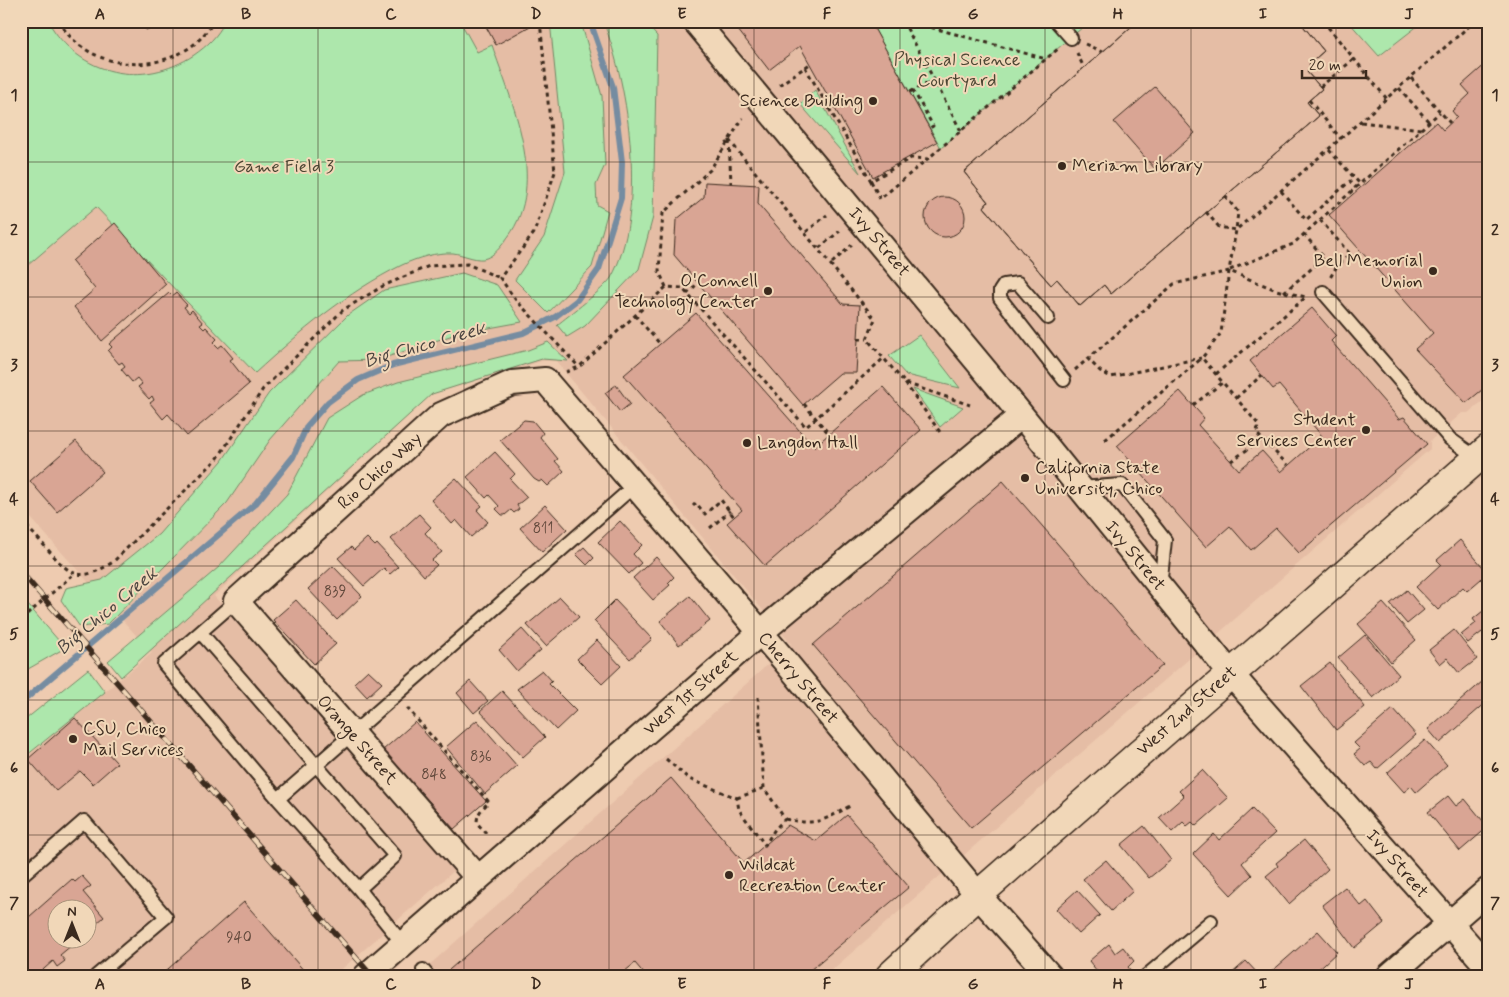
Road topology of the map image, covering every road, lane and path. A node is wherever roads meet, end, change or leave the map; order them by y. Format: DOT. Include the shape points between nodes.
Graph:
graph roads {
  1 [pos="60,21"];
  2 [pos="214,21"];
  3 [pos="540,21"];
  4 [pos="695,21"];
  5 [pos="903,21"];
  6 [pos="908,21"];
  7 [pos="1056,21"];
  8 [pos="1090,21"];
  9 [pos="1323,21"];
  10 [pos="1475,21"];
  11 [pos="1071,38"];
  12 [pos="1046,59"];
  13 [pos="1354,59"];
  14 [pos="810,64"];
  15 [pos="805,67"];
  16 [pos="1411,78"];
  17 [pos="934,80"];
  18 [pos="779,85"];
  19 [pos="1320,87"];
  20 [pos="1400,88"];
  21 [pos="1388,99"];
  22 [pos="1310,100"];
  23 [pos="1440,112"];
  24 [pos="742,118"];
  25 [pos="1361,122"];
  26 [pos="1429,122"];
  27 [pos="1450,123"];
  28 [pos="930,128"];
  29 [pos="1421,129"];
  30 [pos="961,131"];
  31 [pos="1341,139"];
  32 [pos="729,140"];
  33 [pos="1329,150"];
  34 [pos="928,159"];
  35 [pos="871,180"];
  36 [pos="731,183"];
  37 [pos="1360,184"];
  38 [pos="1356,188"];
  39 [pos="1281,192"];
  40 [pos="1225,196"];
  41 [pos="1206,212"];
  42 [pos="826,216"];
  43 [pos="1320,220"];
  44 [pos="1236,230"];
  45 [pos="840,231"];
  46 [pos="806,232"];
  47 [pos="1304,234"];
  48 [pos="852,245"];
  49 [pos="819,248"];
  50 [pos="832,263"];
  51 [pos="1338,264"];
  52 [pos="1229,271"];
  53 [pos="500,278"];
  54 [pos="698,283"];
  55 [pos="666,287"];
  56 [pos="1284,292"];
  57 [pos="1323,292"];
  58 [pos="687,294"];
  59 [pos="635,315"];
  60 [pos="1048,318"];
  61 [pos="867,339"];
  62 [pos="858,340"];
  63 [pos="660,344"];
  64 [pos="884,358"];
  65 [pos="1087,358"];
  66 [pos="1202,358"];
  67 [pos="580,367"];
  68 [pos="1216,374"];
  69 [pos="1262,376"];
  70 [pos="545,380"];
  71 [pos="1064,380"];
  72 [pos="1222,382"];
  73 [pos="905,383"];
  74 [pos="1236,398"];
  75 [pos="804,404"];
  76 [pos="1193,405"];
  77 [pos="970,406"];
  78 [pos="1021,416"];
  79 [pos="816,418"];
  80 [pos="940,432"];
  81 [pos="829,434"];
  82 [pos="1105,440"];
  83 [pos="1262,440"];
  84 [pos="1484,459"];
  85 [pos="1231,461"];
  86 [pos="1288,465"];
  87 [pos="634,486"];
  88 [pos="1080,488"];
  89 [pos="693,506"];
  90 [pos="730,511"];
  91 [pos="734,517"];
  92 [pos="21,520"];
  93 [pos="710,528"];
  94 [pos="75,573"];
  95 [pos="1160,587"];
  96 [pos="236,601"];
  97 [pos="21,620"];
  98 [pos="201,633"];
  99 [pos="760,633"];
  100 [pos="1230,673"];
  101 [pos="395,694"];
  102 [pos="758,697"];
  103 [pos="350,734"];
  104 [pos="666,759"];
  105 [pos="316,765"];
  106 [pos="764,788"];
  107 [pos="736,798"];
  108 [pos="278,799"];
  109 [pos="850,806"];
  110 [pos="785,819"];
  111 [pos="486,833"];
  112 [pos="21,876"];
  113 [pos="478,878"];
  114 [pos="358,889"];
  115 [pos="1488,890"];
  116 [pos="978,895"];
  117 [pos="1211,921"];
  118 [pos="1449,923"];
  119 [pos="403,944"];
  120 [pos="1488,967"];
  121 [pos="96,976"];
  122 [pos="366,976"];
  123 [pos="890,976"];
  124 [pos="1050,976"];
  125 [pos="1146,976"];
  126 [pos="1389,976"];
  1 -- 2 [label="path" via="91,53 118,63 141,65 162,61 184,51 201,38"];
  3 -- 53 [label="path" via="555,172 534,234"];
  4 -- 78 [label="street, Ivy Street"];
  5 -- 17 [label="path"];
  6 -- 12 [label="path"];
  7 -- 11 [label="lane"];
  8 -- 11 [label="path"];
  9 -- 21 [label="path"];
  10 -- 16 [label="path"];
  11 -- 12 [label="path"];
  12 -- 30 [label="path"];
  13 -- 19 [label="path"];
  14 -- 15 [label="path"];
  15 -- 18 [label="path"];
  15 -- 35 [label="path"];
  16 -- 20 [label="path"];
  16 -- 23 [label="path"];
  17 -- 28 [label="path" via="912,91 933,126"];
  17 -- 30 [label="path"];
  20 -- 21 [label="path"];
  20 -- 26 [label="path"];
  21 -- 25 [label="path"];
  22 -- 31 [label="path"];
  23 -- 26 [label="path"];
  23 -- 27 [label="path"];
  24 -- 32 [label="path"];
  25 -- 29 [label="path"];
  25 -- 31 [label="path"];
  26 -- 29 [label="path"];
  29 -- 37 [label="path"];
  30 -- 34 [label="path"];
  31 -- 33 [label="path"];
  32 -- 36 [label="path"];
  32 -- 46 [label="path"];
  32 -- 55 [label="path" via="710,170 663,213 659,271"];
  33 -- 37 [label="path"];
  33 -- 39 [label="path"];
  34 -- 35 [label="path" via="910,158"];
  34 -- 35 [label="path" via="880,199"];
  37 -- 38 [label="path"];
  38 -- 39 [label="path" via="1350,180 1306,220"];
  38 -- 43 [label="path"];
  39 -- 44 [label="path"];
  40 -- 44 [label="path" via="1238,212"];
  41 -- 44 [label="path" via="1219,228"];
  42 -- 46 [label="path"];
  43 -- 47 [label="path"];
  43 -- 51 [label="path" via="1350,254"];
  44 -- 52 [label="path"];
  45 -- 49 [label="path"];
  46 -- 49 [label="path"];
  47 -- 52 [label="path" via="1293,244"];
  47 -- 56 [label="path" via="1324,258"];
  48 -- 50 [label="path"];
  49 -- 50 [label="path"];
  50 -- 61 [label="path" via="875,319"];
  52 -- 56 [label="path"];
  52 -- 65 [label="path" via="1174,284"];
  52 -- 66 [label="path" via="1221,333"];
  53 -- 67 [label="path" via="514,299"];
  53 -- 94 [label="path" via="466,264 429,266 382,286 343,310 263,389 218,458 113,562 98,572"];
  54 -- 58 [label="path"];
  55 -- 58 [label="path" via="682,288"];
  55 -- 59 [label="path"];
  56 -- 68 [label="path" via="1306,297"];
  57 -- 84 [label="lane" via="1450,439"];
  58 -- 79 [label="path" via="806,427"];
  59 -- 63 [label="path"];
  59 -- 67 [label="path"];
  60 -- 71 [label="lane" via="1018,283 1004,285 1000,291 1000,298"];
  61 -- 62 [label="path"];
  61 -- 64 [label="path"];
  64 -- 73 [label="path"];
  64 -- 79 [label="path"];
  65 -- 66 [label="path" via="1100,371 1111,376"];
  65 -- 71 [label="path"];
  66 -- 68 [label="path"];
  66 -- 82 [label="path"];
  67 -- 70 [label="path"];
  68 -- 72 [label="path"];
  69 -- 74 [label="path"];
  70 -- 87 [label="street, Cherry Street"];
  70 -- 96 [label="street, Rio Chico Way" via="512,383 441,415"];
  72 -- 74 [label="path"];
  72 -- 76 [label="path"];
  73 -- 77 [label="path"];
  73 -- 80 [label="path"];
  74 -- 83 [label="path" via="1258,424 1257,434"];
  75 -- 79 [label="path"];
  78 -- 88 [label="street, Ivy Street"];
  78 -- 99 [label="street, West 1st Street"];
  79 -- 81 [label="path"];
  83 -- 85 [label="path"];
  83 -- 86 [label="path"];
  84 -- 100 [label="street, West 2nd Street"];
  87 -- 99 [label="street, Cherry Street"];
  87 -- 101 [label="lane"];
  88 -- 95 [label="street, Ivy Street"];
  88 -- 95 [label="lane" via="1122,485 1165,540"];
  89 -- 90 [label="path" via="696,503 705,514 721,500"];
  90 -- 91 [label="path"];
  90 -- 93 [label="path"];
  92 -- 94 [label="path" via="66,571"];
  94 -- 97 [label="path"];
  95 -- 100 [label="street, Ivy Street"];
  96 -- 98 [label="lane"];
  96 -- 103 [label="street, Orange Street"];
  98 -- 105 [label="lane"];
  98 -- 108 [label="lane" via="164,664"];
  99 -- 113 [label="street, West 1st Street"];
  99 -- 116 [label="street, Cherry Street"];
  100 -- 116 [label="street, West 2nd Street"];
  100 -- 118 [label="street, Ivy Street"];
  101 -- 103 [label="lane"];
  101 -- 111 [label="path" via="489,802 480,811 478,819"];
  102 -- 106 [label="path"];
  103 -- 105 [label="lane"];
  103 -- 113 [label="street, Orange Street"];
  104 -- 107 [label="path" via="688,779"];
  105 -- 108 [label="lane"];
  105 -- 114 [label="lane" via="395,856"];
  106 -- 107 [label="path"];
  106 -- 110 [label="path"];
  107 -- 110 [label="path" via="739,810 765,845"];
  108 -- 114 [label="lane"];
  109 -- 110 [label="path" via="824,821 805,824"];
  112 -- 121 [label="lane" via="84,821 166,916"];
  113 -- 119 [label="street, West 1st Street"];
  114 -- 119 [label="lane"];
  115 -- 118 [label="street"];
  116 -- 123 [label="street, West 2nd Street"];
  116 -- 124 [label="street, Cherry Street"];
  117 -- 125 [label="lane"];
  118 -- 120 [label="street, Ivy Street"];
  118 -- 126 [label="street"];
  119 -- 122 [label="street, West 1st Street"];
}
